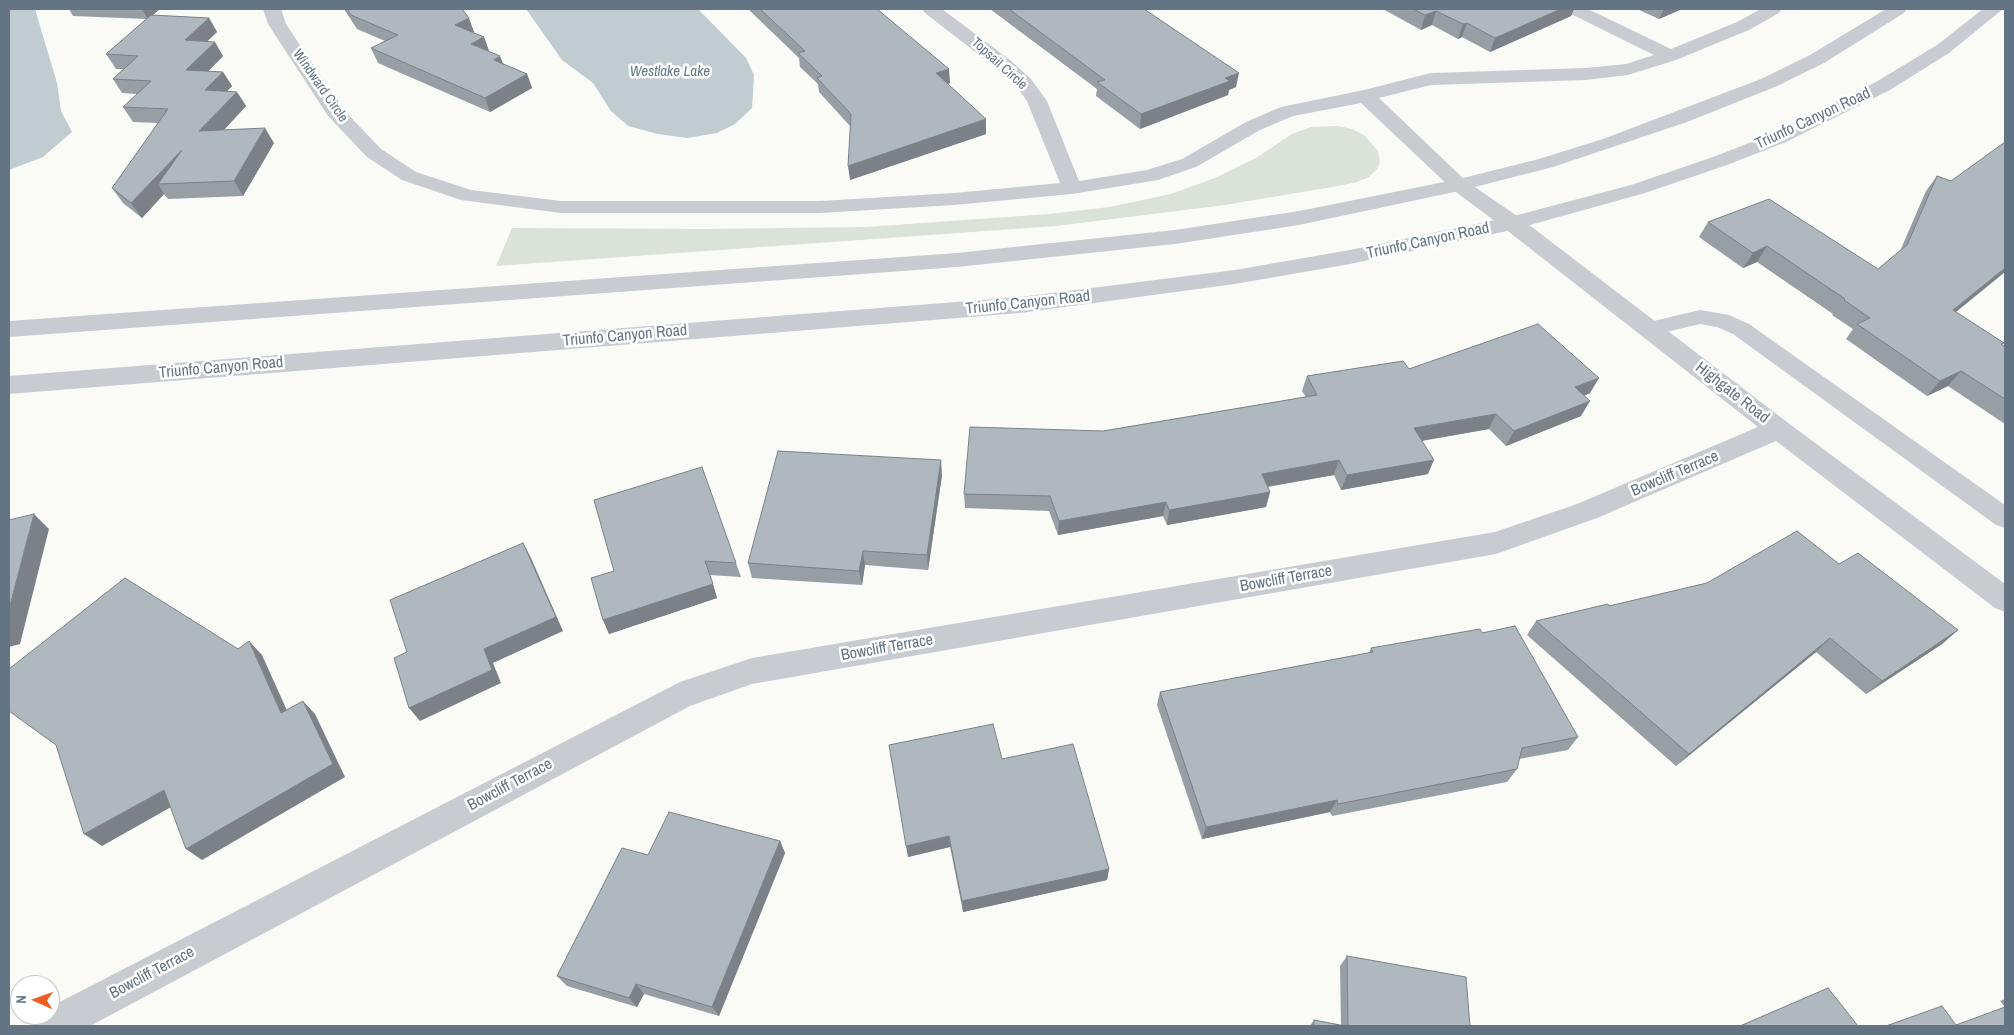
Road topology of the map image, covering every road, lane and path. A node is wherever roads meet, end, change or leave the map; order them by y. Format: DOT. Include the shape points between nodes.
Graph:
graph roads {
  1 [pos="272,9"];
  2 [pos="932,9"];
  3 [pos="1575,9"];
  4 [pos="1773,9"];
  5 [pos="1898,9"];
  6 [pos="1994,9"];
  7 [pos="1670,56"];
  8 [pos="1365,96"];
  9 [pos="1459,185"];
  10 [pos="1072,188"];
  11 [pos="1512,223"];
  12 [pos="9,329"];
  13 [pos="1649,329"];
  14 [pos="9,385"];
  15 [pos="1778,429"];
  16 [pos="2005,518"];
  17 [pos="2005,600"];
  18 [pos="52,1026"];
  1 -- 10 [label="street, Windward Circle" via="277,24 335,112 374,153 409,176 468,196 561,207 820,207"];
  2 -- 10 [label="street, Topsail Circle" via="1024,83 1036,101"];
  3 -- 7 [label="street"];
  4 -- 7 [label="street" via="1743,26"];
  5 -- 9 [label="street" via="1817,59 1760,86 1610,143"];
  6 -- 11 [label="street, Triunfo Canyon Road" via="1942,49 1883,86 1779,138 1638,189"];
  7 -- 8 [label="street" via="1628,68 1586,74 1431,79"];
  8 -- 9 [label="street"];
  8 -- 10 [label="street" via="1288,111 1253,126 1189,164 1150,176"];
  9 -- 11 [label="street, Highgate Road"];
  9 -- 12 [label="street" via="1299,218 1071,250"];
  11 -- 13 [label="street, Highgate Road"];
  11 -- 14 [label="street, Triunfo Canyon Road" via="1235,277 1073,299"];
  13 -- 15 [label="street, Highgate Road"];
  13 -- 16 [label="lane" via="1700,317 1721,320 1741,329"];
  15 -- 17 [label="street, Highgate Road"];
  15 -- 18 [label="street, Bowcliff Terrace" via="1587,511 1496,543 762,669 725,680 680,696"];
}
